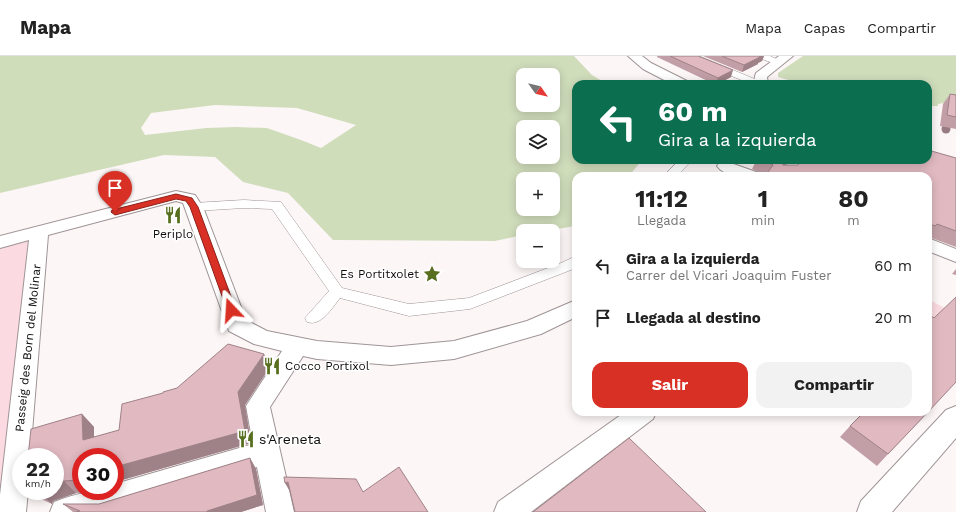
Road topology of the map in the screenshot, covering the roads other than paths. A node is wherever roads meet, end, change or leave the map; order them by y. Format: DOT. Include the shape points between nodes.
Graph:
graph roads {
  1 [pos="634,56"];
  2 [pos="762,56"];
  3 [pos="700,57"];
  4 [pos="783,59"];
  5 [pos="674,80"];
  6 [pos="751,80"];
  7 [pos="760,80"];
  8 [pos="682,164"];
  9 [pos="725,167"];
  10 [pos="674,172"];
  11 [pos="741,172"];
  12 [pos="194,207"];
  13 [pos="39,232"];
  14 [pos="0,242"];
  15 [pos="932,246"];
  16 [pos="956,256"];
  17 [pos="572,268"];
  18 [pos="337,292"];
  19 [pos="572,310"];
  20 [pos="313,318"];
  21 [pos="298,346"];
  22 [pos="639,416"];
  23 [pos="956,418"];
  24 [pos="268,452"];
  25 [pos="12,512"];
  26 [pos="64,512"];
  27 [pos="280,512"];
  28 [pos="508,512"];
  29 [pos="872,512"];
  1 -- 5 [label="street"];
  2 -- 4 [label="street"];
  3 -- 6 [label="street"];
  4 -- 7 [label="street" via="761,76"];
  8 -- 10 [label="street"];
  9 -- 11 [label="street"];
  12 -- 13 [label="street" via="189,199 176,196"];
  12 -- 18 [label="street" via="276,205"];
  12 -- 21 [label="street" via="237,325 262,338"];
  13 -- 14 [label="street"];
  13 -- 25 [label="street, Passeig des Born del Molinar"];
  15 -- 16 [label="street"];
  17 -- 18 [label="street" via="470,303 409,310"];
  18 -- 20 [label="street"];
  19 -- 21 [label="street" via="533,328 454,350 391,356"];
  21 -- 24 [label="street" via="258,406"];
  22 -- 28 [label="street"];
  23 -- 29 [label="street"];
  24 -- 26 [label="street"];
  24 -- 27 [label="street"];
}
